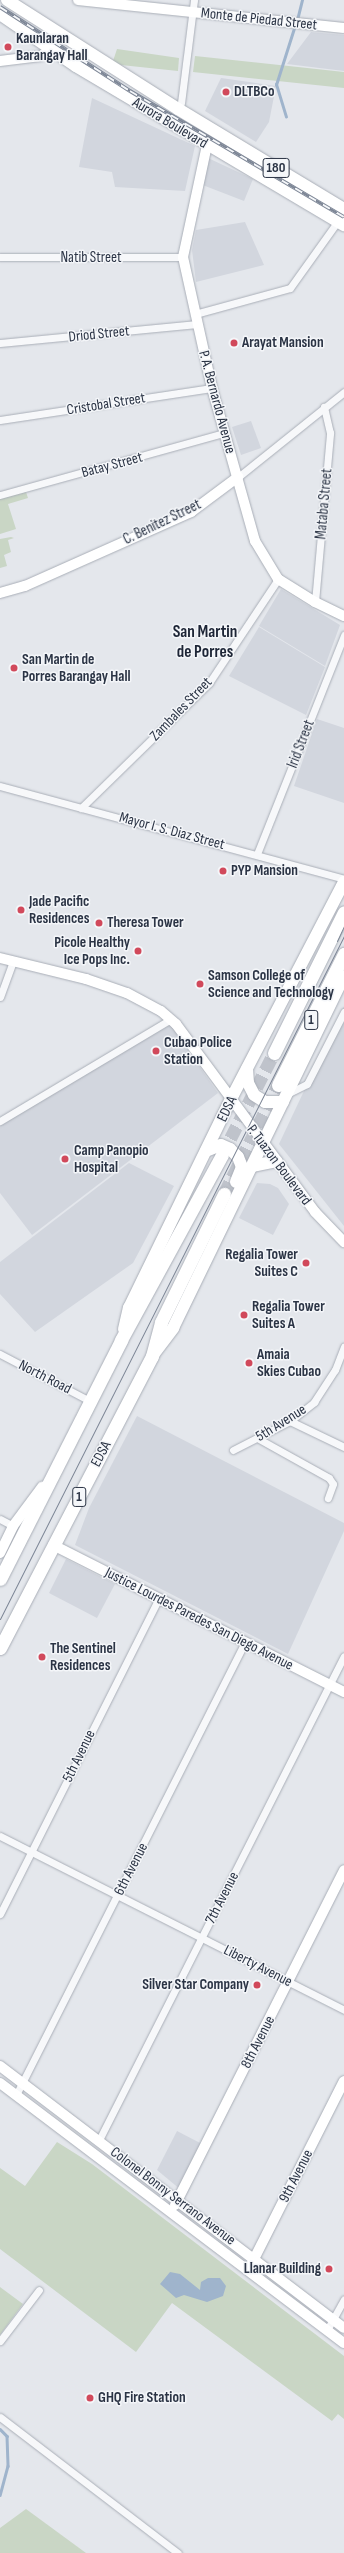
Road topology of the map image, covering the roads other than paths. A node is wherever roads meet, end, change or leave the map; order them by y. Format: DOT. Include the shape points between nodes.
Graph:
graph roads {
  1 [pos="7,0"];
  2 [pos="78,0"];
  3 [pos="194,0"];
  4 [pos="192,13"];
  5 [pos="0,14"];
  6 [pos="344,28"];
  7 [pos="62,36"];
  8 [pos="51,49"];
  9 [pos="0,61"];
  10 [pos="150,89"];
  11 [pos="181,103"];
  12 [pos="207,145"];
  13 [pos="344,202"];
  14 [pos="344,209"];
  15 [pos="341,223"];
  16 [pos="0,257"];
  17 [pos="183,257"];
  18 [pos="196,319"];
  19 [pos="0,343"];
  20 [pos="212,388"];
  21 [pos="344,392"];
  22 [pos="324,407"];
  23 [pos="0,420"];
  24 [pos="224,433"];
  25 [pos="238,477"];
  26 [pos="0,495"];
  27 [pos="278,579"];
  28 [pos="0,593"];
  29 [pos="314,602"];
  30 [pos="344,616"];
  31 [pos="344,635"];
  32 [pos="0,786"];
  33 [pos="81,808"];
  34 [pos="257,854"];
  35 [pos="344,879"];
  36 [pos="344,882"];
  37 [pos="344,912"];
  38 [pos="344,954"];
  39 [pos="0,958"];
  40 [pos="13,961"];
  41 [pos="344,976"];
  42 [pos="0,997"];
  43 [pos="344,1012"];
  44 [pos="171,1019"];
  45 [pos="274,1053"];
  46 [pos="247,1068"];
  47 [pos="283,1094"];
  48 [pos="231,1099"];
  49 [pos="0,1121"];
  50 [pos="263,1143"];
  51 [pos="206,1151"];
  52 [pos="222,1155"];
  53 [pos="276,1161"];
  54 [pos="252,1166"];
  55 [pos="230,1196"];
  56 [pos="344,1242"];
  57 [pos="121,1340"];
  58 [pos="344,1347"];
  59 [pos="0,1354"];
  60 [pos="90,1400"];
  61 [pos="290,1421"];
  62 [pos="259,1439"];
  63 [pos="344,1448"];
  64 [pos="233,1450"];
  65 [pos="58,1464"];
  66 [pos="328,1498"];
  67 [pos="0,1519"];
  68 [pos="14,1526"];
  69 [pos="53,1545"];
  70 [pos="0,1553"];
  71 [pos="0,1579"];
  72 [pos="158,1598"];
  73 [pos="245,1642"];
  74 [pos="3,1644"];
  75 [pos="0,1655"];
  76 [pos="344,1656"];
  77 [pos="329,1685"];
  78 [pos="344,1692"];
  79 [pos="0,1836"];
  80 [pos="31,1852"];
  81 [pos="344,1870"];
  82 [pos="117,1895"];
  83 [pos="0,1914"];
  84 [pos="202,1938"];
  85 [pos="288,1981"];
  86 [pos="344,2010"];
  87 [pos="0,2066"];
  88 [pos="344,2081"];
  89 [pos="0,2083"];
  90 [pos="23,2084"];
  91 [pos="16,2095"];
  92 [pos="99,2140"];
  93 [pos="178,2201"];
  94 [pos="170,2212"];
  95 [pos="254,2259"];
  96 [pos="248,2271"];
  97 [pos="39,2290"];
  98 [pos="344,2299"];
  99 [pos="333,2319"];
  100 [pos="344,2328"];
  101 [pos="327,2330"];
  102 [pos="0,2341"];
  103 [pos="344,2343"];
  104 [pos="0,2417"];
  105 [pos="178,2553"];
  1 -- 7 [label="main road, Aurora Boulevard / 180"];
  2 -- 4 [label="street, Monte de Piedad Street"];
  3 -- 4 [label="street"];
  4 -- 6 [label="street, Monte de Piedad Street"];
  4 -- 11 [label="street"];
  5 -- 8 [label="main road, Aurora Boulevard / 180"];
  7 -- 8 [label="street"];
  7 -- 10 [label="main road, Aurora Boulevard / 180"];
  8 -- 9 [label="street" via="41,56"];
  8 -- 12 [label="main road, Aurora Boulevard / 180"];
  10 -- 11 [label="main road"];
  10 -- 14 [label="main road, Aurora Boulevard / 180"];
  11 -- 13 [label="main road"];
  12 -- 15 [label="main road, Aurora Boulevard / 180"];
  12 -- 17 [label="street, P. A. Bernardo Avenue"];
  15 -- 18 [label="street, Driod Street" via="290,288"];
  16 -- 17 [label="street, Natib Street"];
  17 -- 18 [label="street, P. A. Bernardo Avenue"];
  18 -- 19 [label="street, Driod Street"];
  18 -- 20 [label="street, P. A. Bernardo Avenue"];
  20 -- 23 [label="street, Cristobal Street"];
  20 -- 24 [label="street, P. A. Bernardo Avenue"];
  21 -- 22 [label="street, C. Benitez Street"];
  22 -- 25 [label="street, C. Benitez Street"];
  22 -- 29 [label="street, Mataba Street" via="330,433"];
  24 -- 25 [label="street, P. A. Bernardo Avenue"];
  24 -- 26 [label="street, Batay Street"];
  25 -- 27 [label="street, P. A. Bernardo Avenue" via="255,541"];
  25 -- 28 [label="street, C. Benitez Street" via="191,512 25,586"];
  27 -- 29 [label="street, P. A. Bernardo Avenue"];
  27 -- 33 [label="street, Zambales Street" via="209,683"];
  29 -- 30 [label="street, P. A. Bernardo Avenue"];
  31 -- 34 [label="street, Irid Street"];
  32 -- 33 [label="street, Mayor I. S. Diaz Street"];
  33 -- 34 [label="street, Mayor I. S. Diaz Street"];
  34 -- 35 [label="street, Mayor I. S. Diaz Street"];
  36 -- 46 [label="main road, EDSA / 1"];
  37 -- 45 [label="highway, 1"];
  38 -- 47 [label="highway, EDSA / 1"];
  39 -- 40 [label="street, P. Tuazon Boulevard"];
  40 -- 42 [label="street"];
  40 -- 44 [label="street, P. Tuazon Boulevard" via="86,979 127,993"];
  41 -- 47 [label="main road, EDSA / 1"];
  43 -- 47 [label="street" via="307,1084"];
  44 -- 48 [label="street, P. Tuazon Boulevard"];
  44 -- 49 [label="street"];
  46 -- 47 [label="main road" via="248,1083 254,1095 265,1102"];
  46 -- 48 [label="main road, EDSA / 1"];
  47 -- 50 [label="main road, EDSA / 1"];
  48 -- 50 [label="street, P. Tuazon Boulevard"];
  48 -- 51 [label="main road, EDSA / 1"];
  50 -- 53 [label="street, P. Tuazon Boulevard"];
  50 -- 54 [label="main road, EDSA / 1"];
  51 -- 55 [label="main road" via="216,1146 224,1146 240,1160 242,1167"];
  51 -- 57 [label="main road, EDSA / 1" via="129,1308"];
  52 -- 57 [label="highway, EDSA / 1"];
  53 -- 54 [label="main road"];
  53 -- 56 [label="street, P. Tuazon Boulevard" via="324,1223"];
  54 -- 55 [label="main road, EDSA / 1"];
  55 -- 69 [label="highway, EDSA / 1" via="161,1322 152,1356"];
  57 -- 60 [label="highway, EDSA / 1"];
  58 -- 61 [label="street, 5th Avenue" via="335,1370 314,1402"];
  59 -- 60 [label="street, North Road"];
  60 -- 65 [label="highway, EDSA / 1"];
  61 -- 62 [label="street, 5th Avenue"];
  61 -- 63 [label="street"];
  62 -- 64 [label="street, 5th Avenue"];
  62 -- 66 [label="street" via="328,1478 333,1484"];
  65 -- 68 [label="street, EDSA / 1"];
  65 -- 71 [label="highway, EDSA / 1"];
  67 -- 68 [label="street"];
  68 -- 70 [label="street, EDSA / 1"];
  69 -- 72 [label="street, Justice Lourdes Paredes San Diego Avenue"];
  69 -- 74 [label="highway, EDSA / 1"];
  72 -- 73 [label="street, Justice Lourdes Paredes San Diego Avenue"];
  72 -- 80 [label="street, 5th Avenue"];
  73 -- 77 [label="street, Justice Lourdes Paredes San Diego Avenue"];
  73 -- 82 [label="street, 6th Avenue"];
  74 -- 75 [label="street, EDSA / 1"];
  76 -- 77 [label="street, 7th Avenue"];
  77 -- 78 [label="street, Justice Lourdes Paredes San Diego Avenue"];
  77 -- 84 [label="street, 7th Avenue"];
  79 -- 80 [label="street, Liberty Avenue"];
  80 -- 82 [label="street, Liberty Avenue"];
  80 -- 83 [label="street, 5th Avenue"];
  81 -- 85 [label="street, 8th Avenue"];
  82 -- 84 [label="street, Liberty Avenue"];
  82 -- 90 [label="street, 6th Avenue"];
  84 -- 85 [label="street, Liberty Avenue"];
  84 -- 92 [label="street, 7th Avenue"];
  85 -- 86 [label="street, Liberty Avenue"];
  85 -- 93 [label="street, 8th Avenue"];
  87 -- 90 [label="street, Colonel Bonny Serrano Avenue"];
  88 -- 95 [label="street, 9th Avenue"];
  89 -- 91 [label="street, Colonel Bonny Serrano Avenue"];
  90 -- 91 [label="street, 6th Avenue"];
  90 -- 92 [label="street, Colonel Bonny Serrano Avenue"];
  91 -- 94 [label="street, Colonel Bonny Serrano Avenue"];
  92 -- 93 [label="street, Colonel Bonny Serrano Avenue"];
  93 -- 94 [label="street, 8th Avenue"];
  93 -- 95 [label="street, Colonel Bonny Serrano Avenue"];
  94 -- 96 [label="street, Colonel Bonny Serrano Avenue"];
  95 -- 96 [label="street, 9th Avenue"];
  95 -- 99 [label="street, Colonel Bonny Serrano Avenue"];
  96 -- 101 [label="street, Colonel Bonny Serrano Avenue"];
  97 -- 102 [label="street"];
  98 -- 99 [label="street"];
  99 -- 100 [label="street, Colonel Bonny Serrano Avenue"];
  99 -- 101 [label="street"];
  101 -- 103 [label="street, Colonel Bonny Serrano Avenue"];
  104 -- 105 [label="street"];
}
